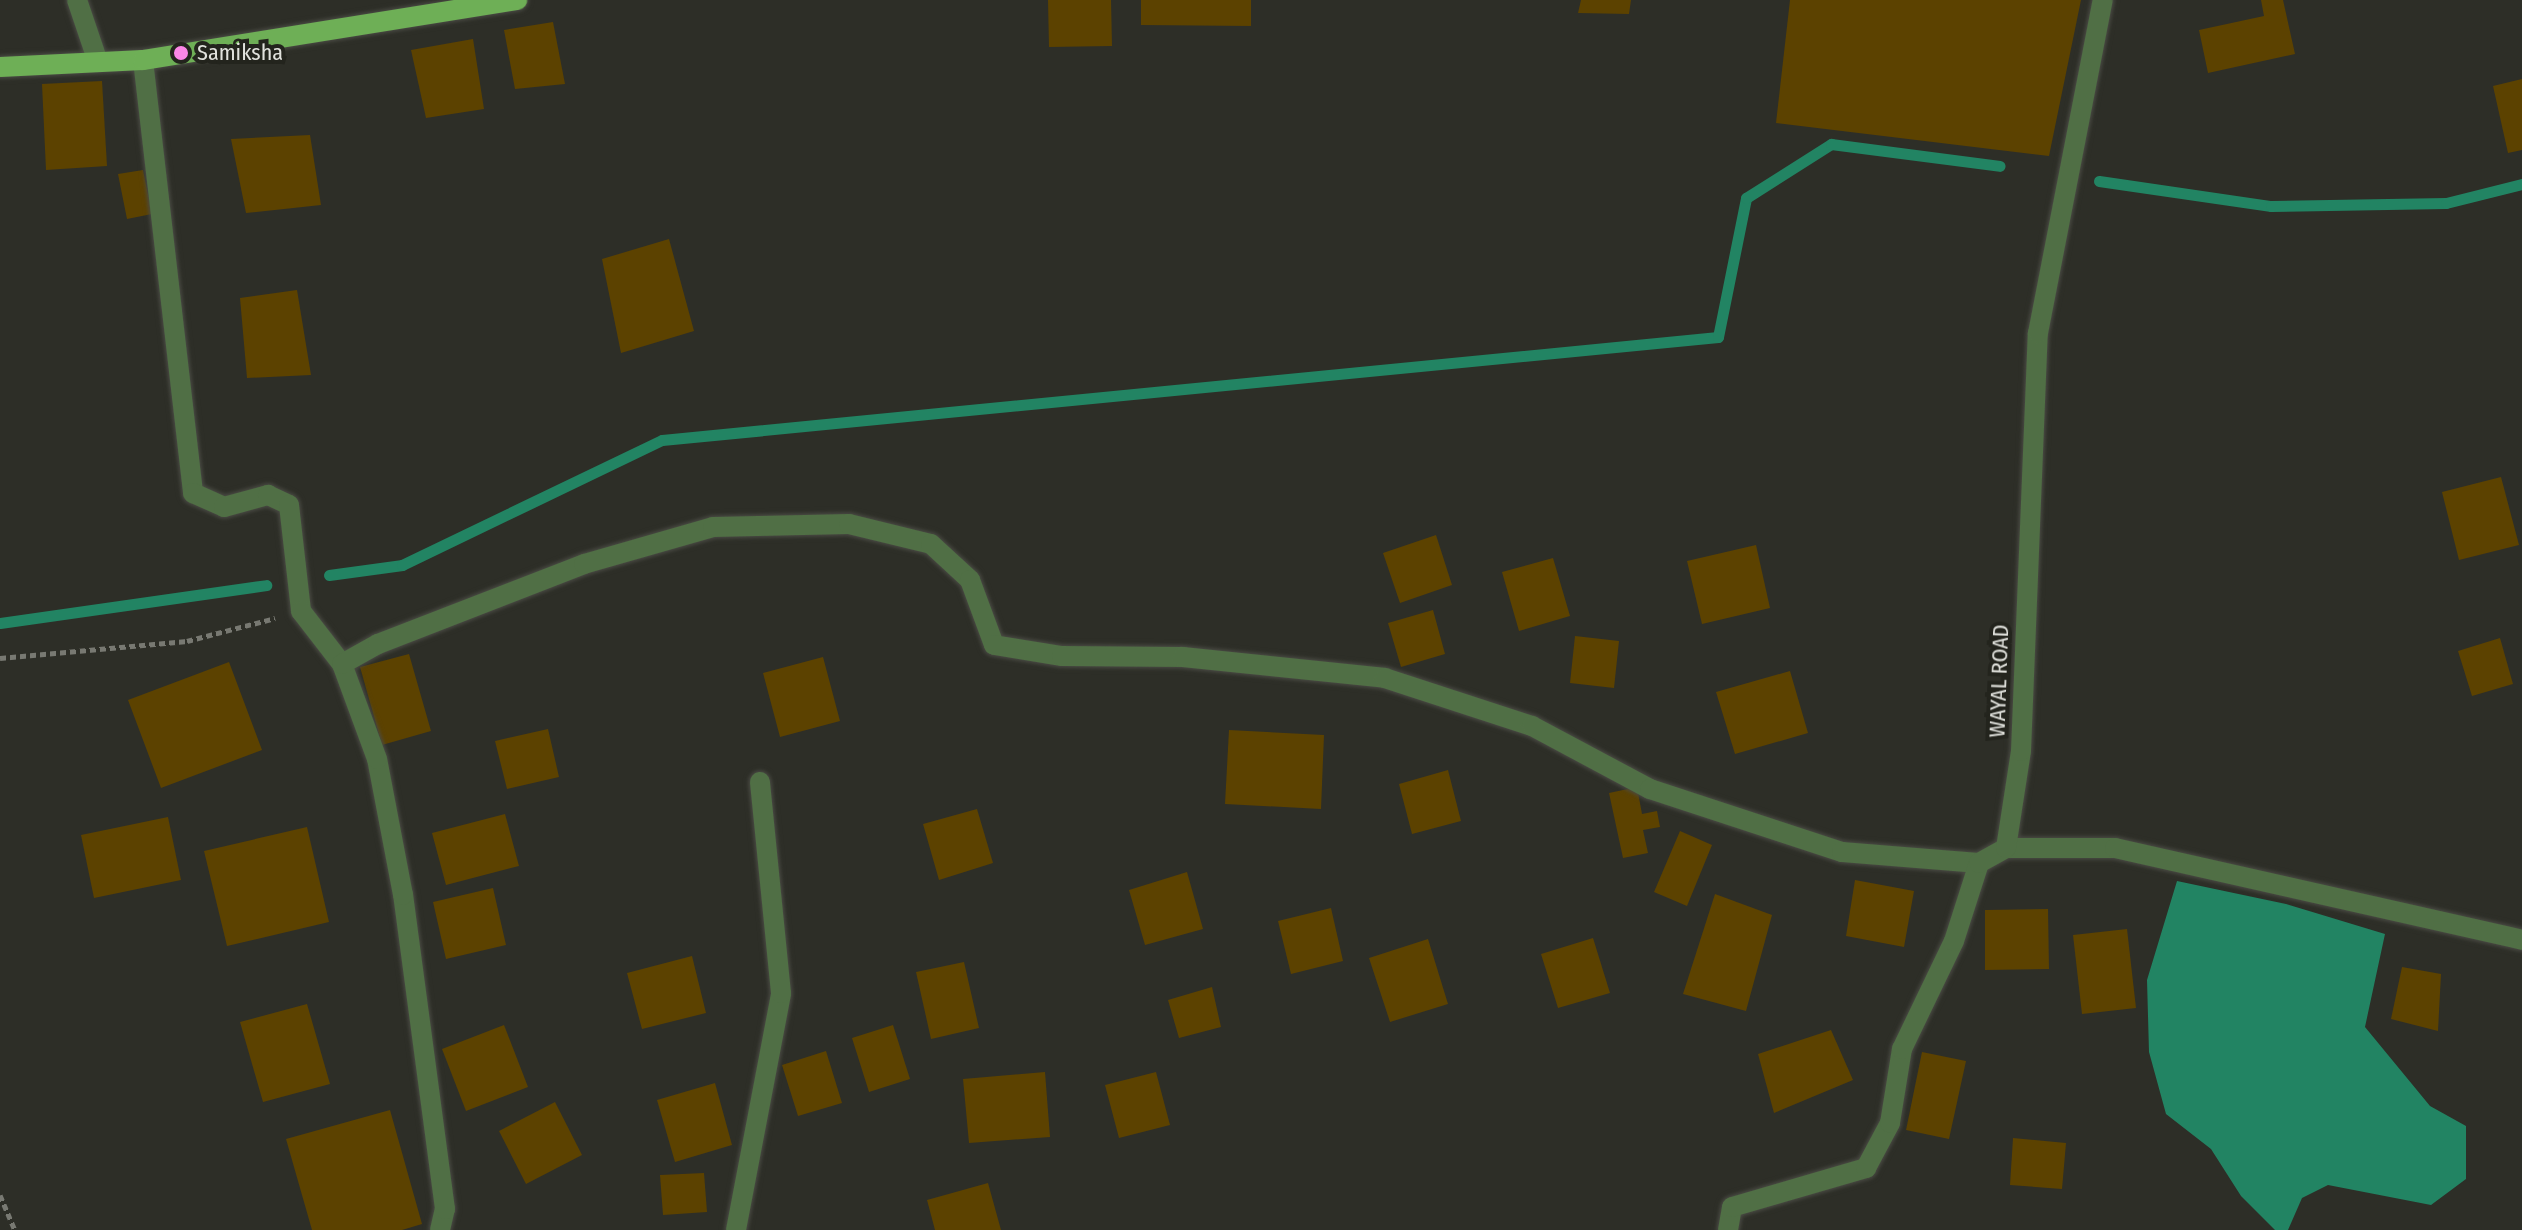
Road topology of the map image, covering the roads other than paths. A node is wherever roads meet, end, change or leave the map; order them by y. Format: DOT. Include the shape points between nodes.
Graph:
graph roads {
  1 [pos="77,0"];
  2 [pos="517,0"];
  3 [pos="2103,0"];
  4 [pos="143,60"];
  5 [pos="98,62"];
  6 [pos="0,67"];
  7 [pos="342,664"];
  8 [pos="760,782"];
  9 [pos="2006,848"];
  10 [pos="1979,863"];
  11 [pos="2522,944"];
  12 [pos="440,1230"];
  13 [pos="736,1230"];
  14 [pos="1728,1230"];
  1 -- 5 [label="street"];
  2 -- 4 [label="main road"];
  3 -- 9 [label="street, WAYAL ROAD" via="2038,333 2021,751"];
  4 -- 5 [label="main road"];
  4 -- 7 [label="street" via="193,493 224,507 268,495 289,505 301,611"];
  5 -- 6 [label="main road"];
  7 -- 10 [label="street" via="378,644 584,564 713,527 849,524 931,544 970,580 994,645 1062,656 1183,657 1385,678 1532,726 1650,789 1842,852"];
  7 -- 12 [label="street" via="377,759 403,895 445,1209"];
  8 -- 13 [label="street" via="781,993"];
  9 -- 10 [label="street"];
  9 -- 11 [label="street" via="2115,848"];
  10 -- 14 [label="street" via="1954,941 1902,1049 1890,1123 1866,1168 1732,1207"];
}
